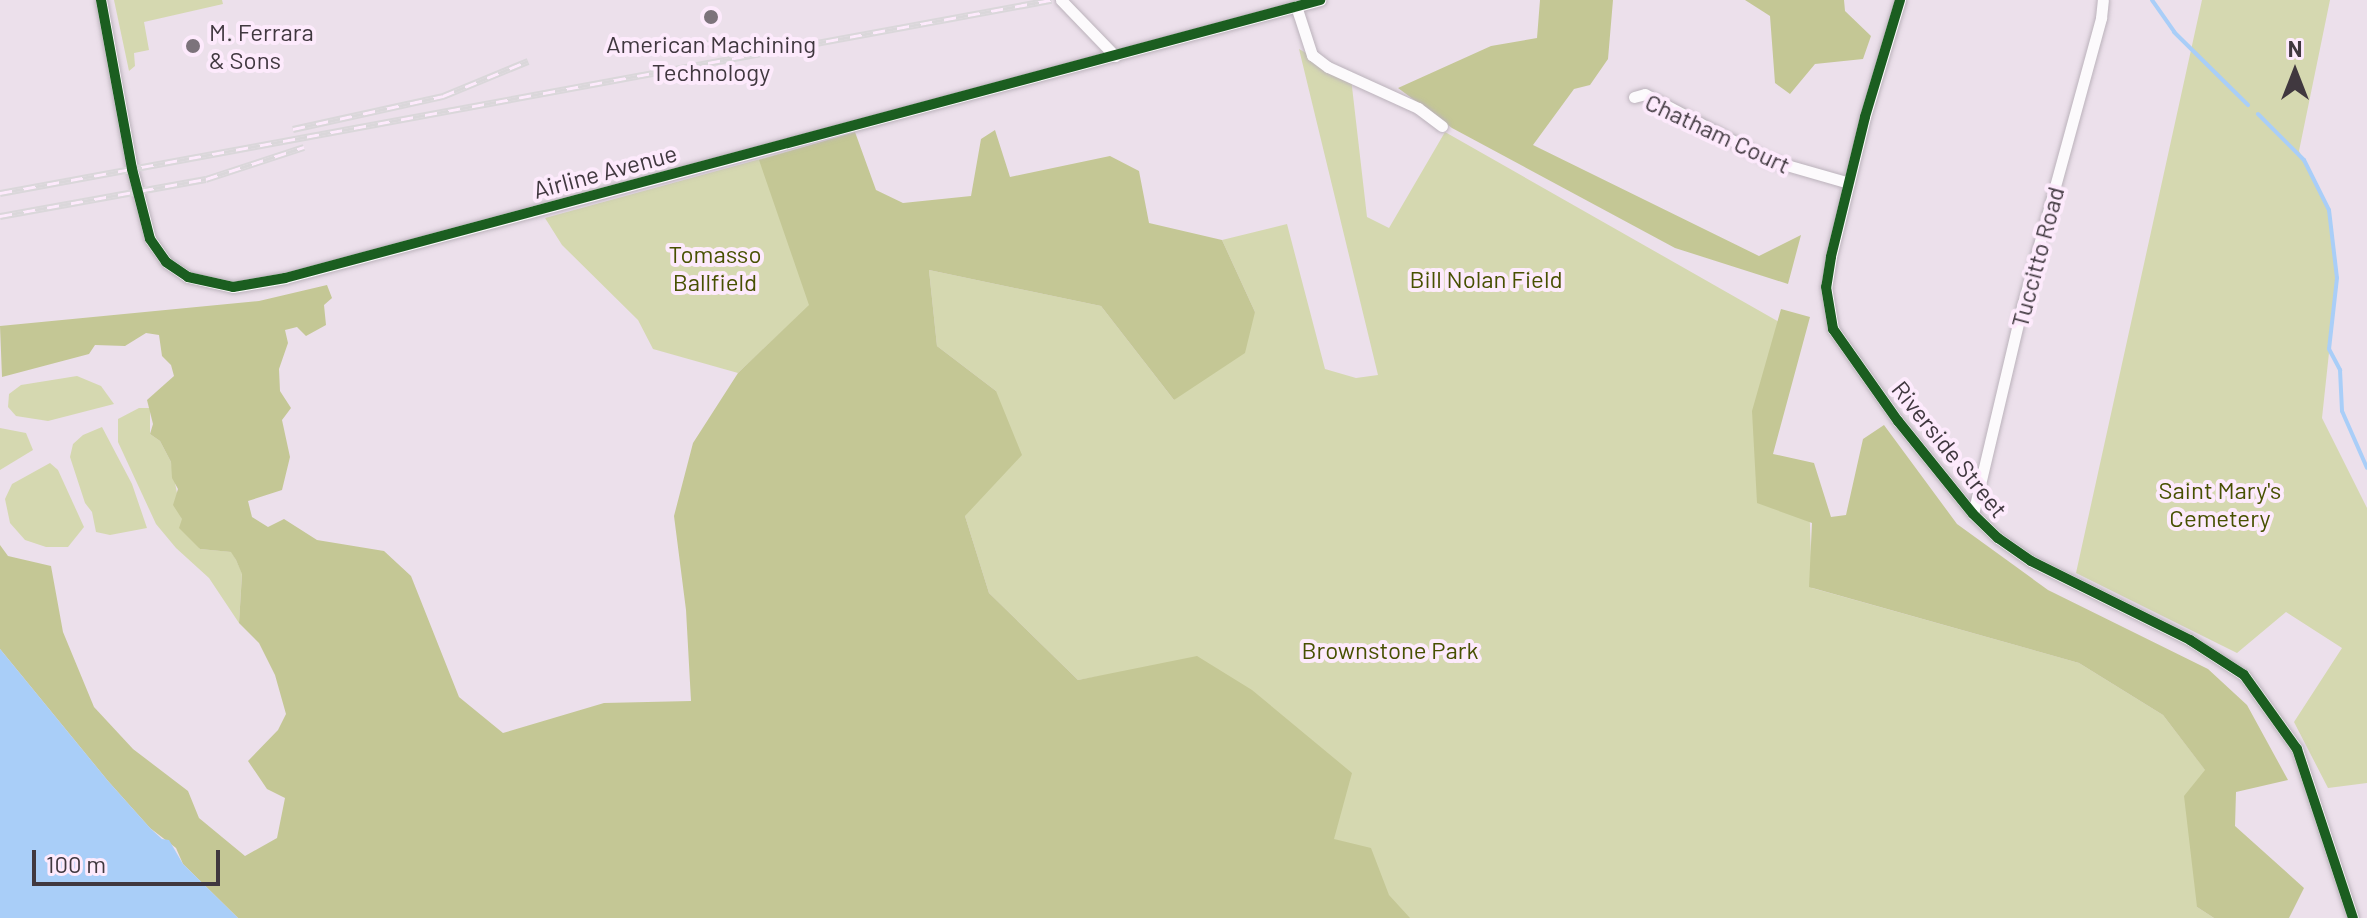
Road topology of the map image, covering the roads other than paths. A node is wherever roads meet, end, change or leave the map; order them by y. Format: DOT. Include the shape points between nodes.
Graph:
graph roads {
  1 [pos="101,0"];
  2 [pos="1061,0"];
  3 [pos="1320,0"];
  4 [pos="1900,0"];
  5 [pos="2103,0"];
  6 [pos="1296,6"];
  7 [pos="1115,56"];
  8 [pos="1634,97"];
  9 [pos="1442,126"];
  10 [pos="1849,183"];
  11 [pos="1973,514"];
  12 [pos="2353,918"];
  1 -- 7 [label="street, Airline Avenue" via="150,239 166,262 188,277 233,287 285,278"];
  2 -- 7 [label="street"];
  3 -- 6 [label="street, Airline Avenue"];
  4 -- 10 [label="street, Riverside Street"];
  5 -- 11 [label="street, Tuccitto Road"];
  6 -- 7 [label="street, Airline Avenue"];
  6 -- 9 [label="street" via="1312,55 1418,108"];
  8 -- 10 [label="street, Chatham Court" via="1645,94 1769,160"];
  10 -- 11 [label="street, Riverside Street" via="1828,272 1828,316 1898,421"];
  11 -- 12 [label="street, Riverside Street" via="2031,561 2190,640 2244,675 2297,749"];
}
